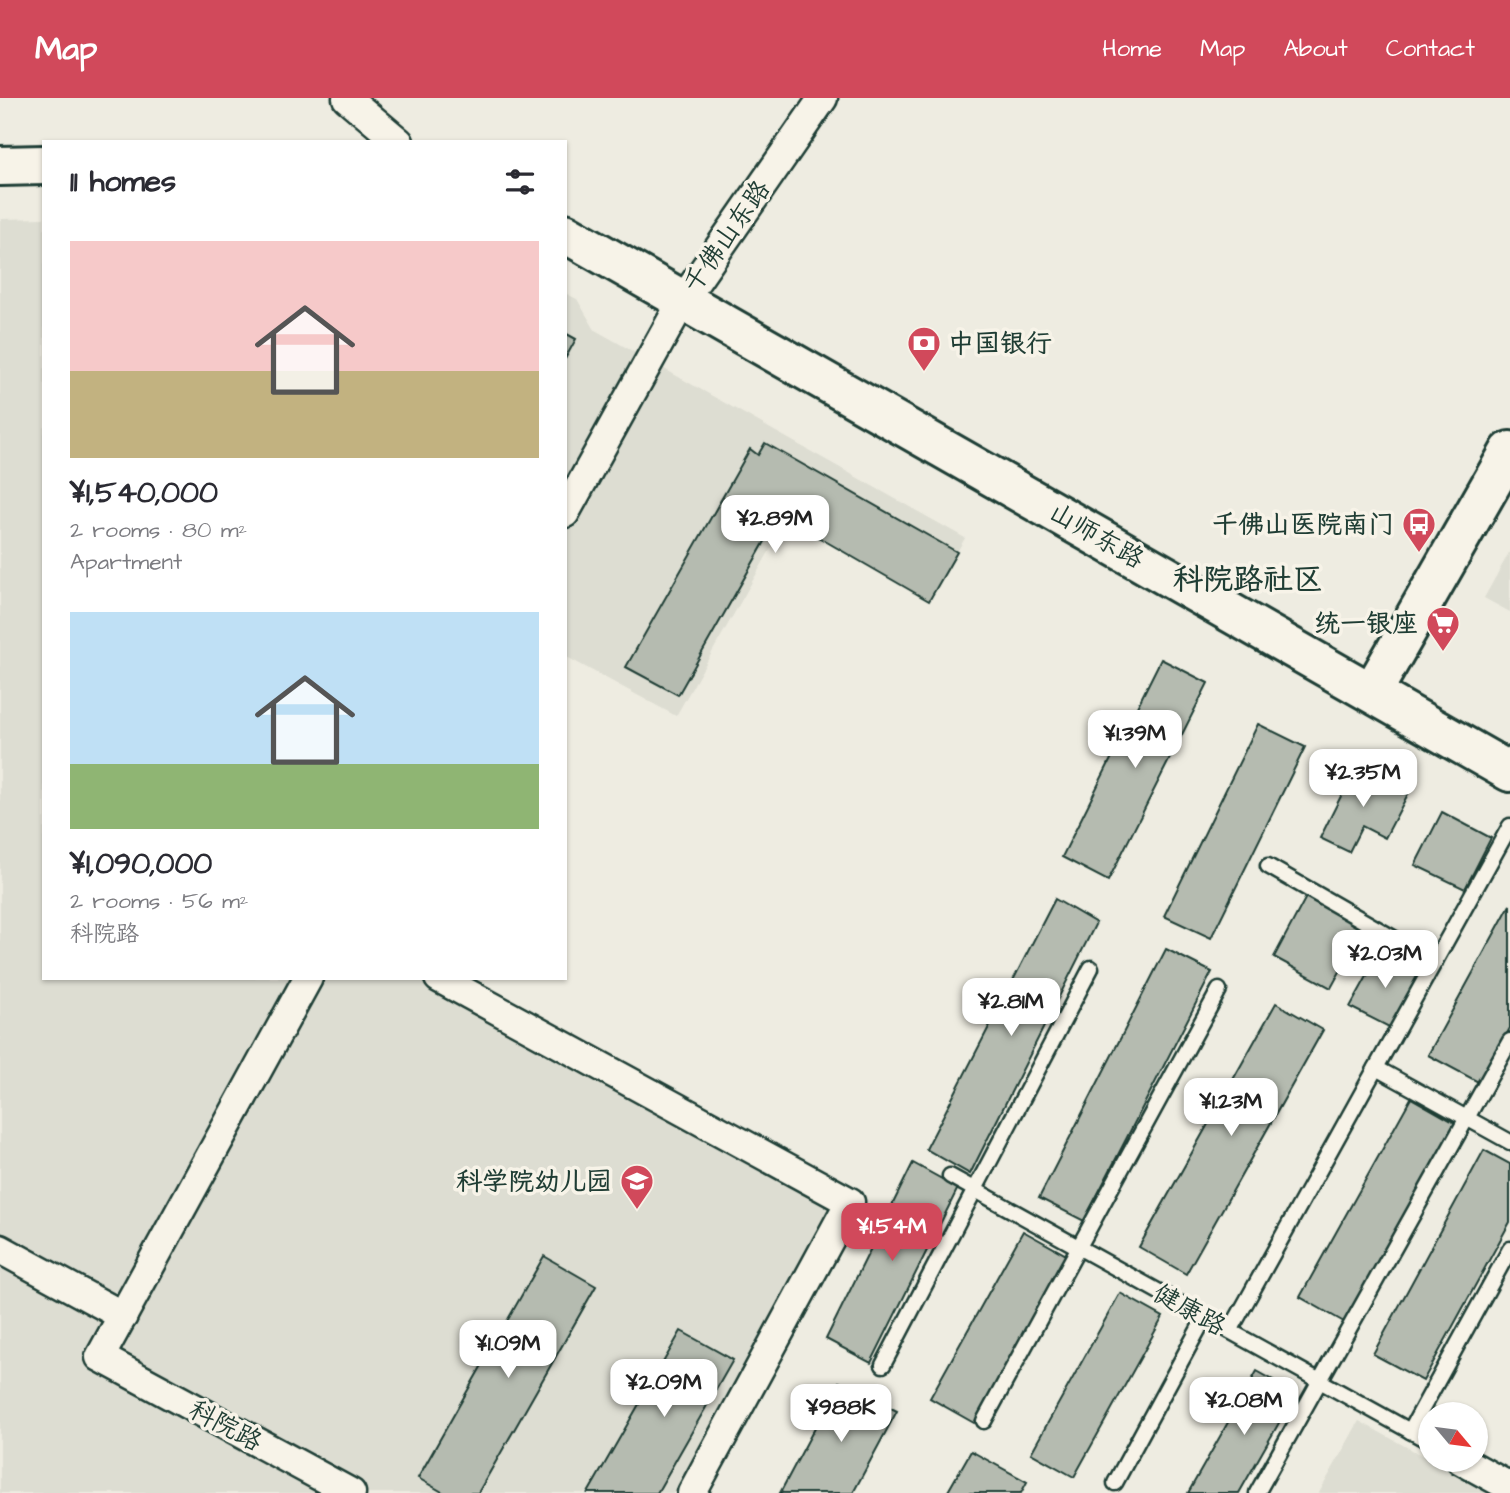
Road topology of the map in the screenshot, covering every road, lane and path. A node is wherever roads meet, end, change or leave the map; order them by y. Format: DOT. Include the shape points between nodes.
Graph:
graph roads {
  1 [pos="346,98"];
  2 [pos="822,98"];
  3 [pos="397,140"];
  4 [pos="42,165"];
  5 [pos="0,166"];
  6 [pos="567,234"];
  7 [pos="683,300"];
  8 [pos="1510,451"];
  9 [pos="567,509"];
  10 [pos="1372,692"];
  11 [pos="1510,772"];
  12 [pos="1510,826"];
  13 [pos="1268,866"];
  14 [pos="1435,962"];
  15 [pos="1091,968"];
  16 [pos="307,980"];
  17 [pos="443,980"];
  18 [pos="1219,990"];
  19 [pos="1510,1041"];
  20 [pos="1376,1068"];
  21 [pos="1467,1118"];
  22 [pos="1510,1142"];
  23 [pos="950,1176"];
  24 [pos="975,1190"];
  25 [pos="1079,1247"];
  26 [pos="0,1249"];
  27 [pos="1510,1249"];
  28 [pos="122,1316"];
  29 [pos="1205,1317"];
  30 [pos="1230,1331"];
  31 [pos="883,1365"];
  32 [pos="1319,1381"];
  33 [pos="984,1421"];
  34 [pos="1410,1432"];
  35 [pos="1418,1436"];
  36 [pos="1483,1472"];
  37 [pos="1115,1483"];
  38 [pos="1510,1487"];
  39 [pos="351,1493"];
  40 [pos="692,1493"];
  41 [pos="1257,1493"];
  1 -- 3 [label="street"];
  2 -- 7 [label="street, 千佛山东路"];
  4 -- 5 [label="main road"];
  6 -- 7 [label="main road, 千佛山东路"];
  7 -- 9 [label="street"];
  7 -- 10 [label="main road, 山师东路"];
  8 -- 10 [label="main road"];
  10 -- 11 [label="main road, 山师东路"];
  12 -- 14 [label="lane"];
  13 -- 14 [label="lane"];
  14 -- 20 [label="lane"];
  15 -- 24 [label="lane"];
  16 -- 28 [label="street"];
  17 -- 40 [label="street" via="850,1202"];
  18 -- 25 [label="lane"];
  19 -- 21 [label="lane"];
  20 -- 21 [label="lane"];
  20 -- 30 [label="lane"];
  21 -- 22 [label="lane"];
  21 -- 32 [label="lane"];
  23 -- 24 [label="lane, 健康路"];
  24 -- 25 [label="lane, 健康路"];
  24 -- 31 [label="lane"];
  25 -- 29 [label="lane, 健康路"];
  25 -- 33 [label="lane"];
  26 -- 28 [label="street"];
  27 -- 34 [label="lane"];
  28 -- 39 [label="street, 科院路" via="100,1357"];
  29 -- 30 [label="lane, 健康路"];
  29 -- 37 [label="lane"];
  30 -- 32 [label="lane, 健康路"];
  32 -- 34 [label="lane, 健康路"];
  32 -- 41 [label="lane"];
  34 -- 35 [label="lane, 健康路"];
  36 -- 38 [label="street"];
}
